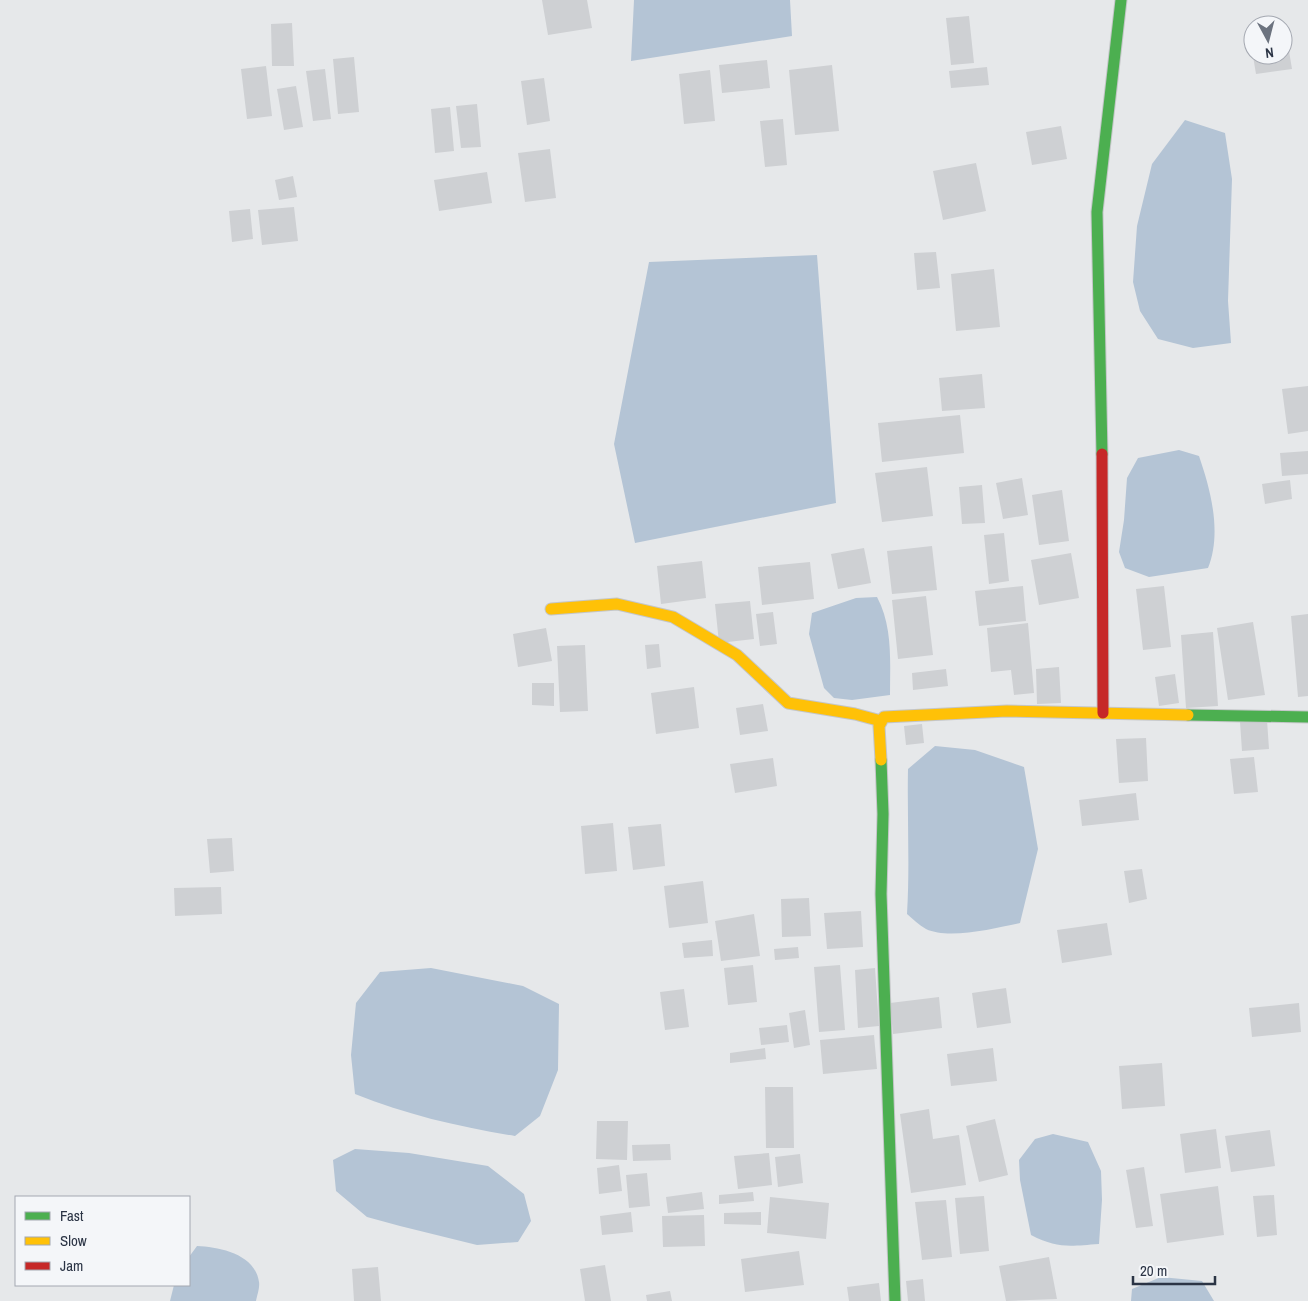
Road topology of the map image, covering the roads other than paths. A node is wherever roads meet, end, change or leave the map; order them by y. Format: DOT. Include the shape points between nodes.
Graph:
graph roads {
  1 [pos="1121,0"];
  2 [pos="551,609"];
  3 [pos="1103,713"];
  4 [pos="1308,717"];
  5 [pos="881,721"];
  6 [pos="895,1301"];
  1 -- 3 [label="street" via="1097,212"];
  2 -- 5 [label="street" via="618,604 673,617 737,655 788,703"];
  3 -- 4 [label="street"];
  3 -- 5 [label="street" via="1007,711 884,717"];
  5 -- 6 [label="street" via="881,894"];
}
